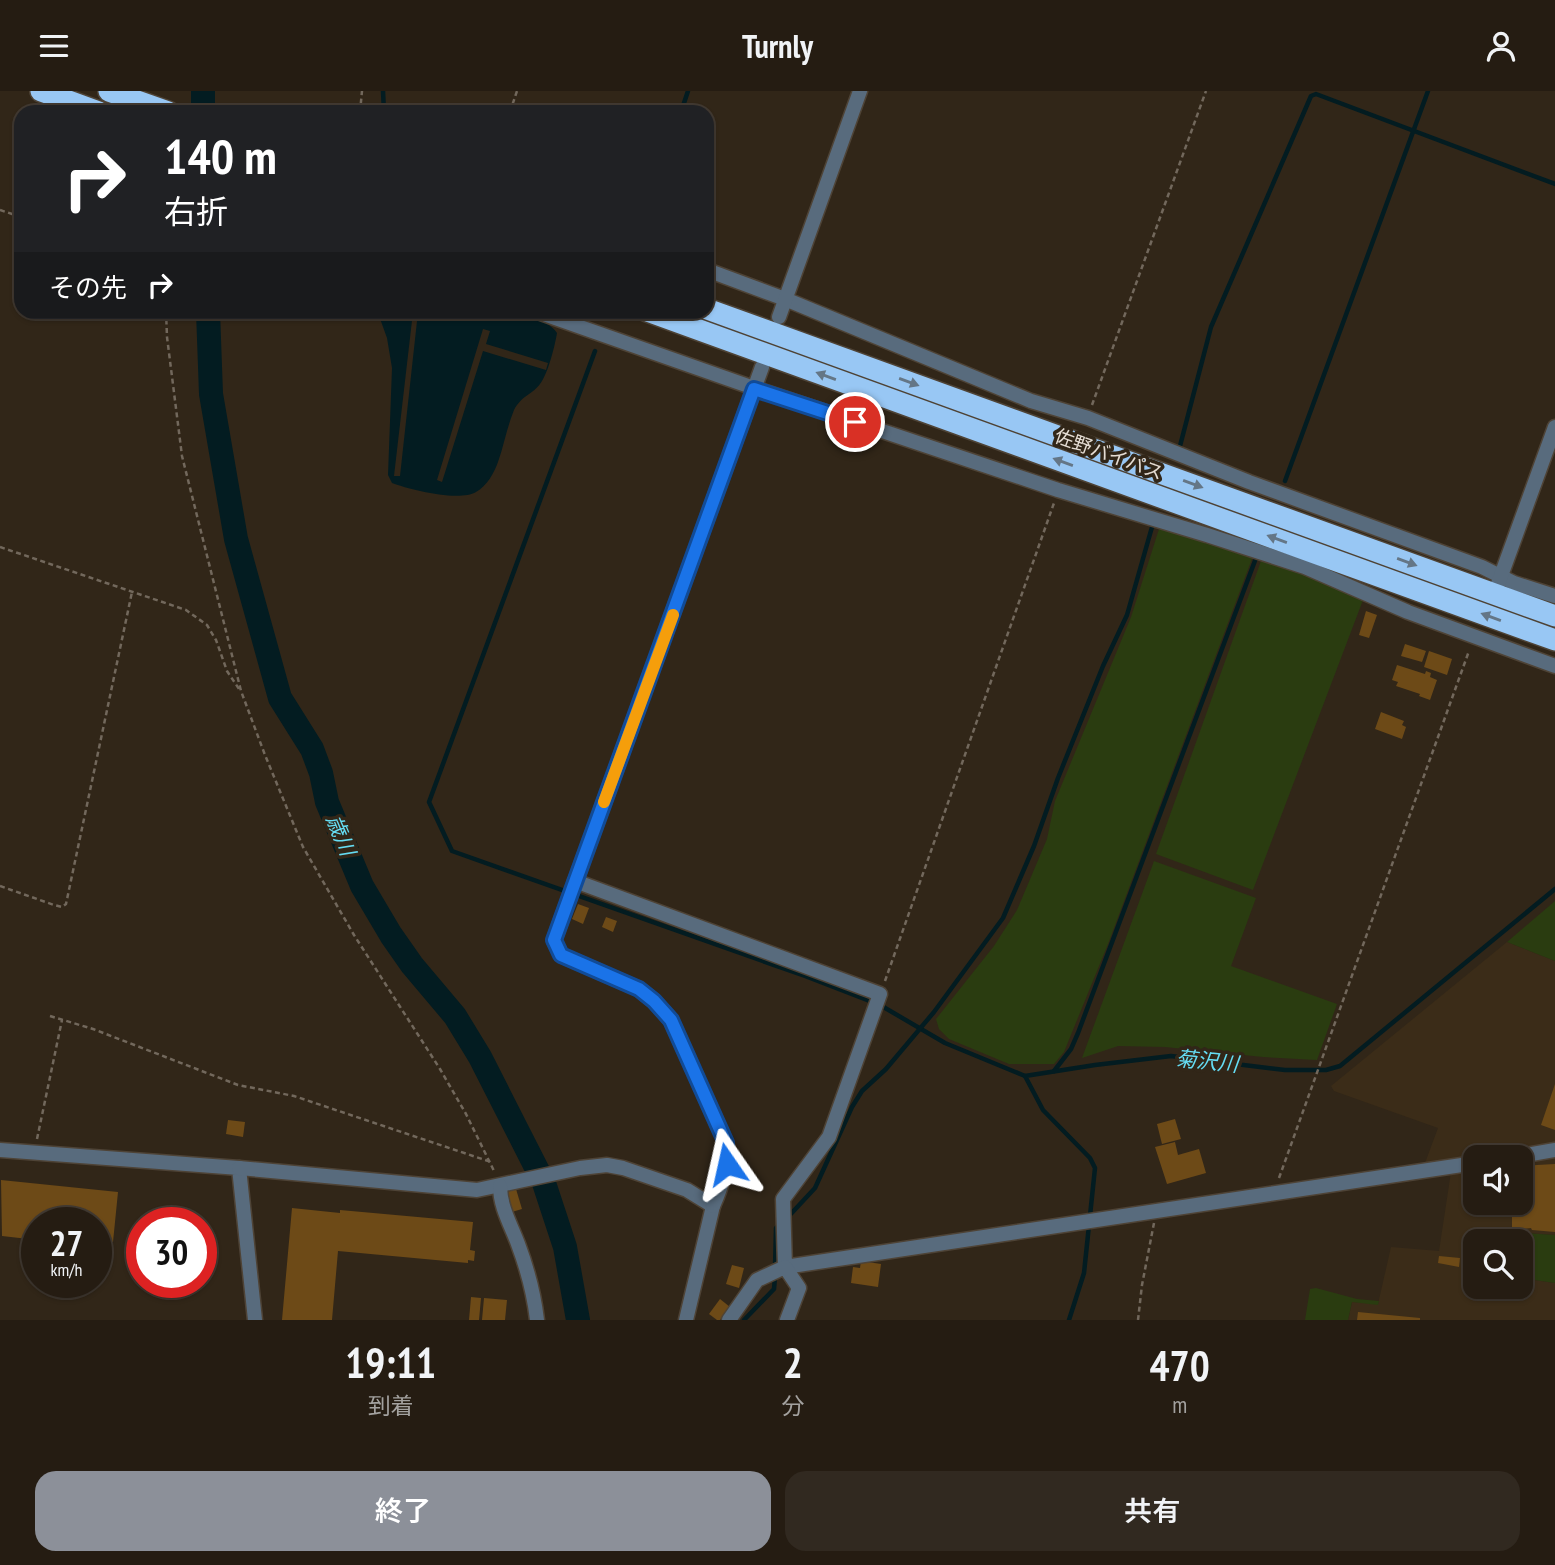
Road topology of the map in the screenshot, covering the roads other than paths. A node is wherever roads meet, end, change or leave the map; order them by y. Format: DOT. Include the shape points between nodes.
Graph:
graph roads {
  1 [pos="41,91"];
  2 [pos="109,91"];
  3 [pos="860,91"];
  4 [pos="80,105"];
  5 [pos="148,105"];
  6 [pos="714,273"];
  7 [pos="785,299"];
  8 [pos="714,311"];
  9 [pos="779,317"];
  10 [pos="557,319"];
  11 [pos="669,319"];
  12 [pos="762,367"];
  13 [pos="754,389"];
  14 [pos="1555,428"];
  15 [pos="1497,585"];
  16 [pos="1417,589"];
  17 [pos="1555,596"];
  18 [pos="1408,612"];
  19 [pos="1555,616"];
  20 [pos="1555,640"];
  21 [pos="1555,666"];
  22 [pos="575,881"];
  23 [pos="0,1150"];
  24 [pos="1555,1150"];
  25 [pos="1533,1154"];
  26 [pos="1463,1165"];
  27 [pos="239,1168"];
  28 [pos="500,1186"];
  29 [pos="713,1206"];
  30 [pos="778,1270"];
  31 [pos="255,1320"];
  32 [pos="537,1320"];
  33 [pos="685,1320"];
  34 [pos="729,1320"];
  35 [pos="787,1320"];
  1 -- 4 [label="highway"];
  2 -- 5 [label="highway"];
  3 -- 7 [label="street"];
  6 -- 7 [label="street"];
  7 -- 9 [label="street"];
  7 -- 15 [label="street" via="1031,401 1088,418 1482,567"];
  8 -- 15 [label="highway, 佐野バイパス, one-way"];
  10 -- 13 [label="street"];
  16 -- 11 [label="highway, 佐野バイパス, one-way"];
  12 -- 13 [label="street"];
  13 -- 18 [label="street" via="1305,567"];
  13 -- 22 [label="street"];
  14 -- 15 [label="street"];
  15 -- 17 [label="street"];
  15 -- 19 [label="highway, 佐野バイパス"];
  16 -- 18 [label="street"];
  20 -- 16 [label="highway, 佐野バイパス, one-way"];
  18 -- 21 [label="street"];
  22 -- 29 [label="street" via="554,940 561,955 639,989 671,1020 726,1143 725,1174"];
  22 -- 30 [label="street" via="880,995 829,1137 783,1199"];
  23 -- 27 [label="street"];
  24 -- 25 [label="street"];
  26 -- 30 [label="street"];
  27 -- 28 [label="street" via="477,1190"];
  27 -- 31 [label="street"];
  28 -- 29 [label="street" via="607,1165 687,1190"];
  28 -- 32 [label="street"];
  29 -- 33 [label="street"];
  30 -- 34 [label="street" via="757,1280"];
  30 -- 35 [label="street" via="799,1288"];
}
